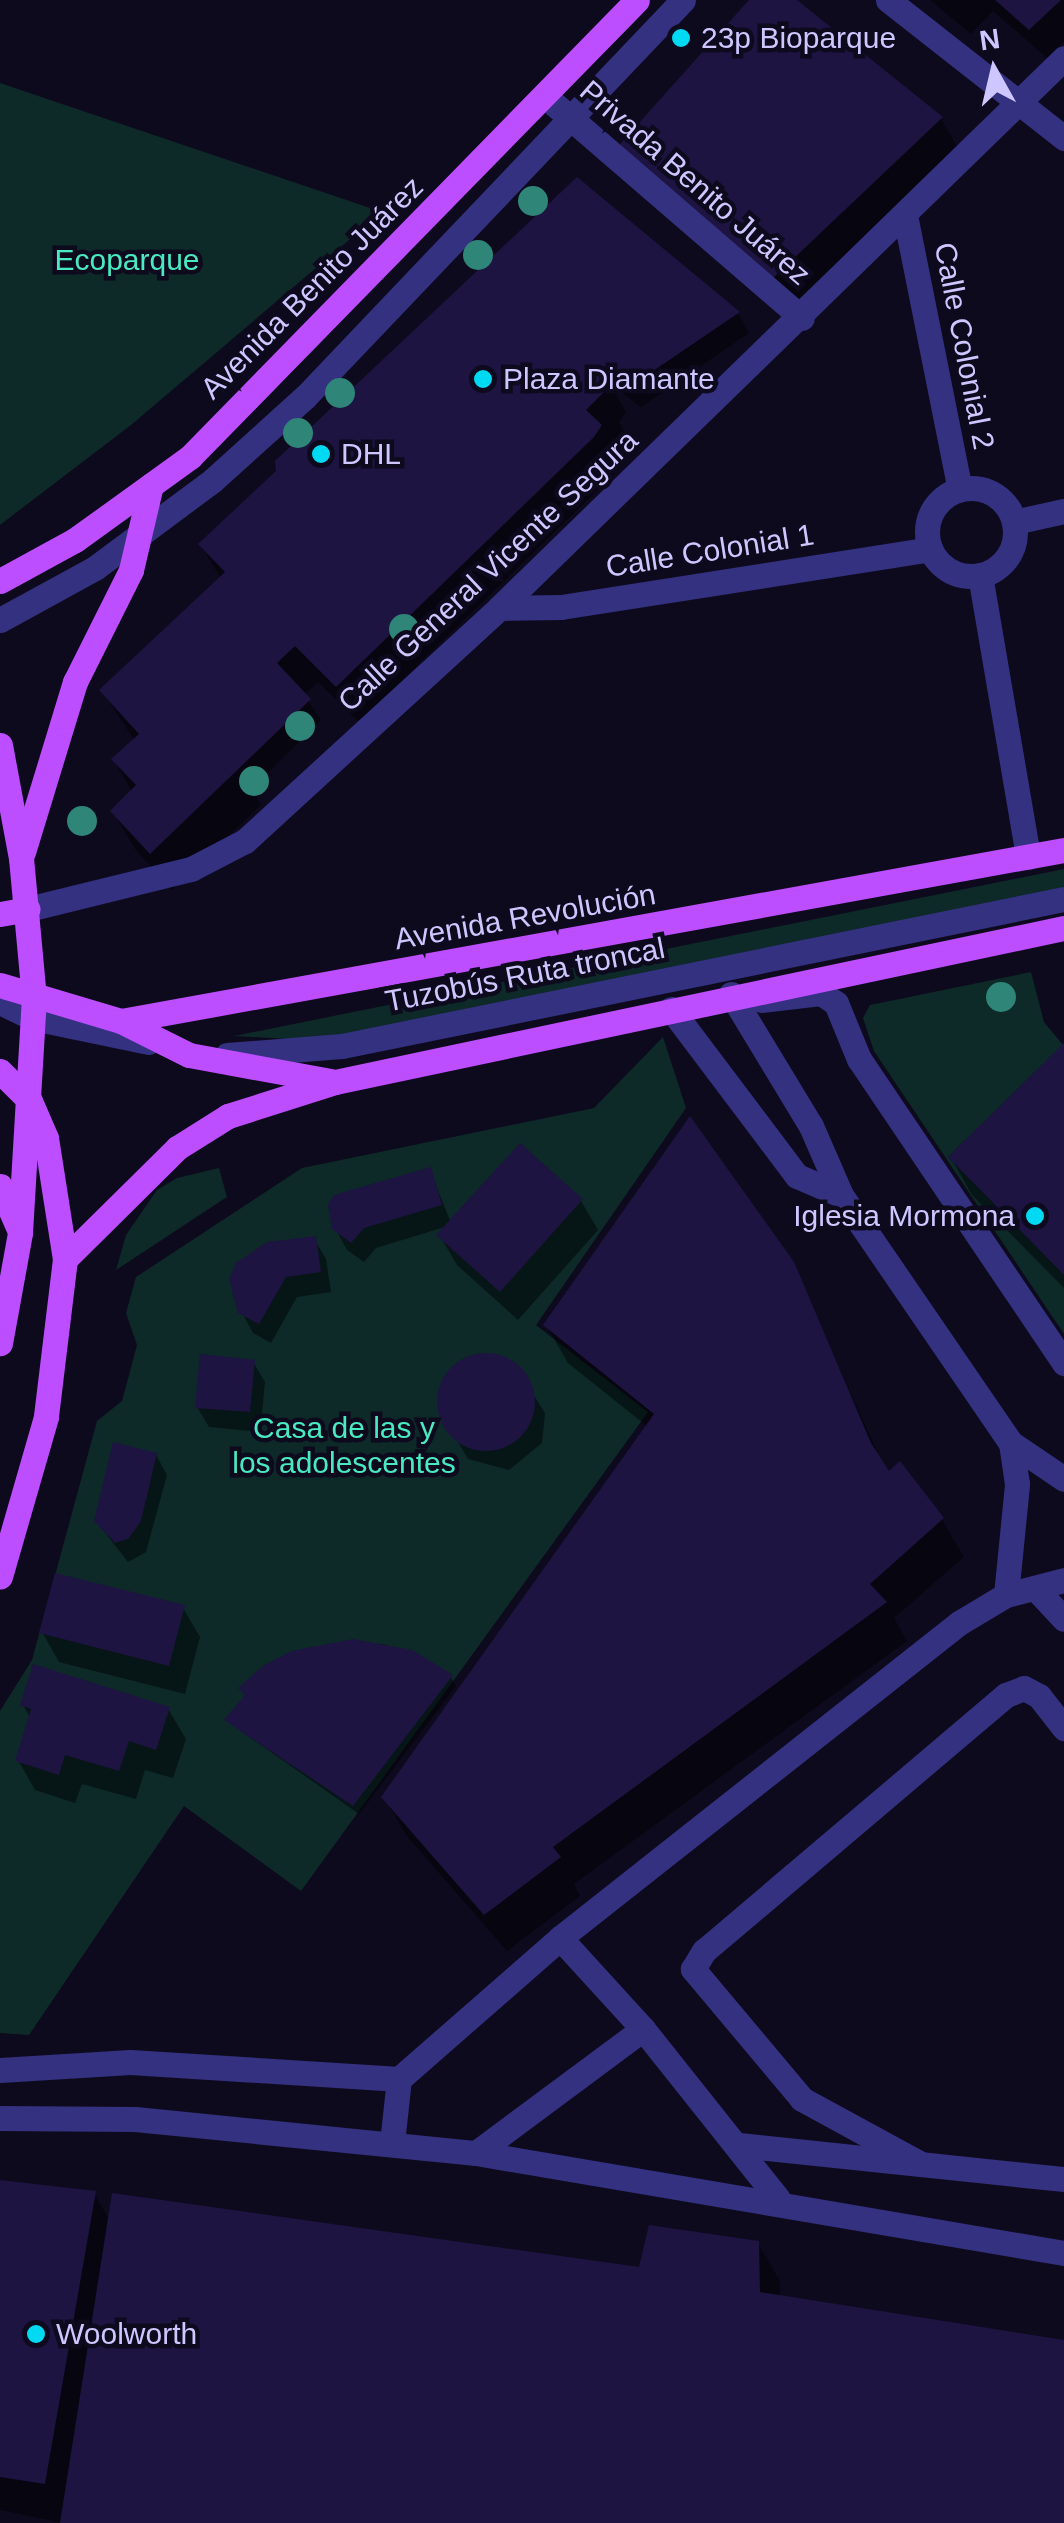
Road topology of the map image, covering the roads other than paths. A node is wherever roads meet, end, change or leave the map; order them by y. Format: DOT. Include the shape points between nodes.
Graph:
graph roads {
  1 [pos="637,0"];
  2 [pos="684,0"];
  3 [pos="888,0"];
  4 [pos="1064,58"];
  5 [pos="546,97"];
  6 [pos="1018,102"];
  7 [pos="570,120"];
  8 [pos="1064,138"];
  9 [pos="905,214"];
  10 [pos="802,318"];
  11 [pos="151,485"];
  12 [pos="960,490"];
  13 [pos="1064,511"];
  14 [pos="1014,522"];
  15 [pos="138,537"];
  16 [pos="930,548"];
  17 [pos="980,576"];
  18 [pos="0,581"];
  19 [pos="499,608"];
  20 [pos="0,620"];
  21 [pos="0,745"];
  22 [pos="1064,850"];
  23 [pos="1028,857"];
  24 [pos="21,858"];
  25 [pos="1064,899"];
  26 [pos="28,909"];
  27 [pos="0,914"];
  28 [pos="1064,928"];
  29 [pos="0,985"];
  30 [pos="731,994"];
  31 [pos="0,1002"];
  32 [pos="34,1007"];
  33 [pos="671,1009"];
  34 [pos="121,1021"];
  35 [pos="189,1055"];
  36 [pos="0,1071"];
  37 [pos="335,1082"];
  38 [pos="30,1101"];
  39 [pos="0,1186"];
  40 [pos="841,1195"];
  41 [pos="20,1233"];
  42 [pos="65,1259"];
  43 [pos="0,1343"];
  44 [pos="1064,1363"];
  45 [pos="1011,1443"];
  46 [pos="1064,1480"];
  47 [pos="0,1576"];
  48 [pos="1064,1580"];
  49 [pos="1035,1588"];
  50 [pos="1006,1594"];
  51 [pos="1064,1619"];
  52 [pos="1064,1728"];
  53 [pos="560,1938"];
  54 [pos="644,2030"];
  55 [pos="0,2070"];
  56 [pos="400,2079"];
  57 [pos="0,2118"];
  58 [pos="392,2143"];
  59 [pos="739,2145"];
  60 [pos="476,2153"];
  61 [pos="920,2164"];
  62 [pos="1064,2179"];
  63 [pos="778,2200"];
  64 [pos="1064,2253"];
  1 -- 5 [label="main road, Avenida Benito Juárez"];
  2 -- 7 [label="street"];
  3 -- 6 [label="street"];
  4 -- 6 [label="street, Calle General Vicente Segura"];
  5 -- 7 [label="street, Privada Benito Juárez"];
  5 -- 11 [label="main road, Avenida Benito Juárez" via="190,457"];
  6 -- 8 [label="street"];
  6 -- 9 [label="street, Calle General Vicente Segura"];
  7 -- 10 [label="street, Privada Benito Juárez"];
  7 -- 15 [label="street" via="305,397 214,480"];
  9 -- 10 [label="street, Calle General Vicente Segura"];
  9 -- 12 [label="street, Calle Colonial 2"];
  10 -- 19 [label="street, Calle General Vicente Segura"];
  11 -- 15 [label="main road"];
  11 -- 18 [label="main road, Avenida Benito Juárez" via="75,540"];
  12 -- 14 [label="street" via="988,492"];
  12 -- 16 [label="street" via="929,519"];
  13 -- 14 [label="street"];
  14 -- 17 [label="street" via="1005,561"];
  15 -- 20 [label="street"];
  15 -- 24 [label="main road" via="130,570 75,682"];
  16 -- 17 [label="street" via="950,571"];
  16 -- 19 [label="street, Calle Colonial 1" via="577,605"];
  17 -- 23 [label="street"];
  19 -- 26 [label="street, Calle General Vicente Segura" via="245,841 191,869"];
  21 -- 24 [label="main road"];
  22 -- 23 [label="main road, Avenida Revolución"];
  23 -- 34 [label="main road, Avenida Revolución"];
  24 -- 26 [label="main road"];
  25 -- 35 [label="street, Tuzobús Ruta troncal" via="342,1046 281,1055"];
  26 -- 27 [label="main road"];
  26 -- 32 [label="main road"];
  28 -- 30 [label="main road"];
  29 -- 32 [label="main road, Avenida Revolución"];
  30 -- 33 [label="main road"];
  30 -- 40 [label="street" via="811,1126"];
  30 -- 44 [label="street" via="770,1002 821,993 836,1002 860,1060"];
  31 -- 32 [label="street, Tuzobús Ruta troncal"];
  32 -- 34 [label="main road, Avenida Revolución"];
  32 -- 35 [label="street, Tuzobús Ruta troncal"];
  32 -- 38 [label="main road"];
  33 -- 37 [label="main road"];
  33 -- 40 [label="street" via="797,1176"];
  34 -- 35 [label="main road"];
  35 -- 37 [label="main road"];
  36 -- 38 [label="main road"];
  37 -- 42 [label="main road" via="228,1116 177,1148"];
  38 -- 41 [label="main road"];
  38 -- 42 [label="main road" via="56,1177"];
  39 -- 41 [label="main road"];
  40 -- 45 [label="street"];
  41 -- 43 [label="main road"];
  42 -- 47 [label="main road" via="46,1417"];
  45 -- 46 [label="street"];
  45 -- 50 [label="street" via="1017,1484"];
  48 -- 49 [label="street"];
  49 -- 50 [label="street"];
  49 -- 51 [label="street"];
  50 -- 53 [label="street" via="959,1623"];
  52 -- 61 [label="street" via="1039,1696 1024,1688 1006,1695 704,1951 693,1969 802,2099"];
  53 -- 54 [label="street"];
  53 -- 56 [label="street"];
  54 -- 59 [label="street"];
  54 -- 60 [label="street"];
  55 -- 56 [label="street" via="130,2062"];
  56 -- 58 [label="street"];
  57 -- 58 [label="street" via="135,2119"];
  58 -- 60 [label="street"];
  59 -- 61 [label="street"];
  59 -- 63 [label="street"];
  60 -- 63 [label="street"];
  61 -- 62 [label="street"];
  63 -- 64 [label="street"];
}
